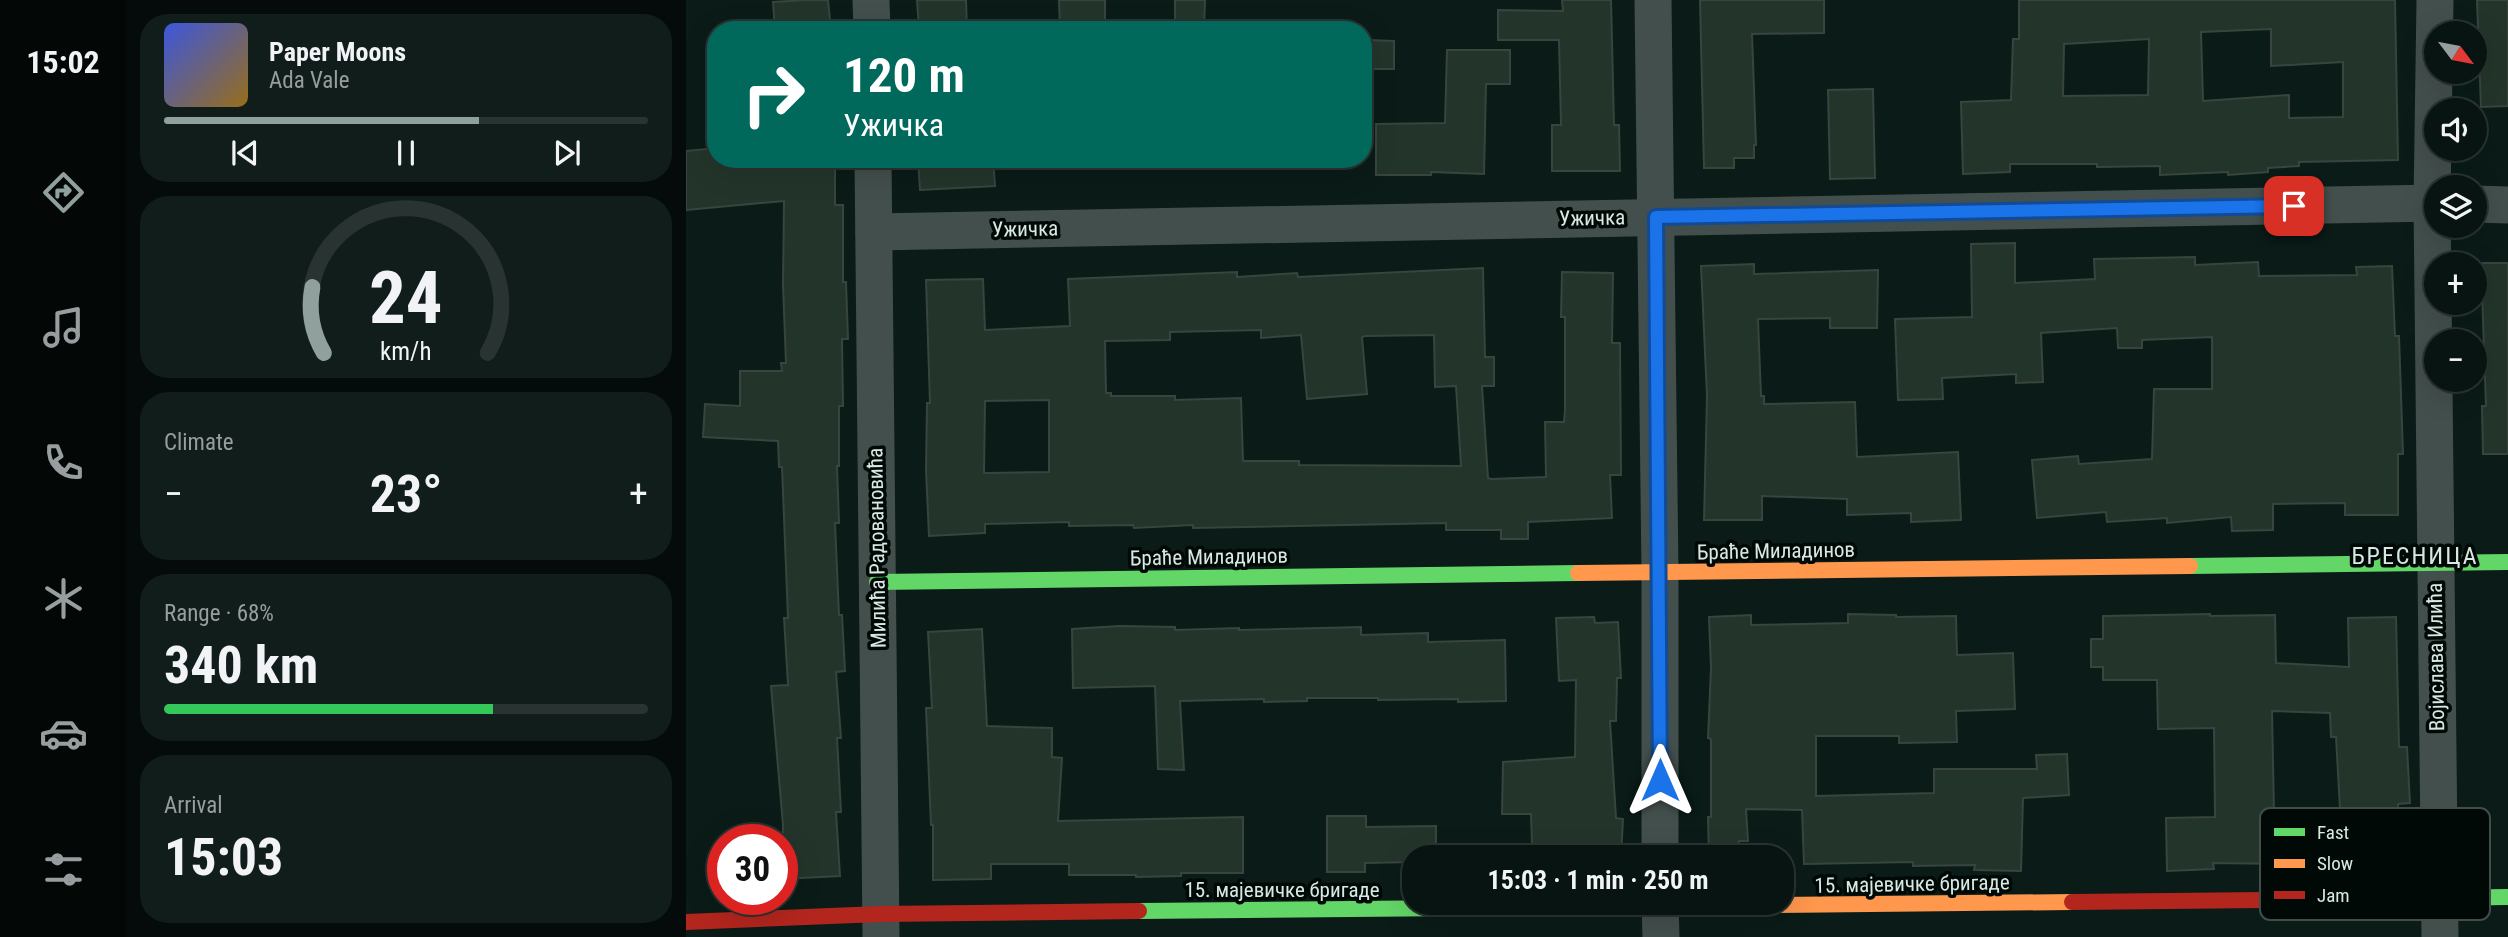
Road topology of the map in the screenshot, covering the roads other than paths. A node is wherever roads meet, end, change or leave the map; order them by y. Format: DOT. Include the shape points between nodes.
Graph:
graph roads {
  1 [pos="871,0"];
  2 [pos="1653,0"];
  3 [pos="2435,0"];
  4 [pos="872,21"];
  5 [pos="873,168"];
  6 [pos="2434,175"];
  7 [pos="2424,203"];
  8 [pos="2487,204"];
  9 [pos="2508,205"];
  10 [pos="1656,217"];
  11 [pos="874,232"];
  12 [pos="2434,238"];
  13 [pos="2435,561"];
  14 [pos="2508,562"];
  15 [pos="1660,573"];
  16 [pos="877,582"];
  17 [pos="2438,808"];
  18 [pos="1660,845"];
  19 [pos="2490,897"];
  20 [pos="2508,897"];
  21 [pos="2260,902"];
  22 [pos="1660,916"];
  23 [pos="686,922"];
  24 [pos="880,926"];
  1 -- 4 [label="street"];
  2 -- 10 [label="street"];
  3 -- 6 [label="street, Војислава Илића"];
  5 -- 11 [label="street, Милића Радовановића"];
  7 -- 10 [label="street, Ужичка"];
  8 -- 9 [label="street"];
  10 -- 11 [label="street, Ужичка"];
  10 -- 15 [label="street"];
  11 -- 16 [label="street, Милића Радовановића"];
  12 -- 13 [label="street, Војислава Илића"];
  13 -- 14 [label="street, Браће Миладинов"];
  13 -- 15 [label="street, Браће Миладинов"];
  13 -- 17 [label="street, Војислава Илића"];
  15 -- 16 [label="street, Браће Миладинов"];
  15 -- 18 [label="street"];
  16 -- 24 [label="street, Милића Радовановића"];
  19 -- 20 [label="street, 15. мајевичке бригаде"];
  21 -- 22 [label="street, 15. мајевичке бригаде"];
  22 -- 24 [label="street, 15. мајевичке бригаде"];
  23 -- 24 [label="street, 15. мајевичке бригаде"];
}
